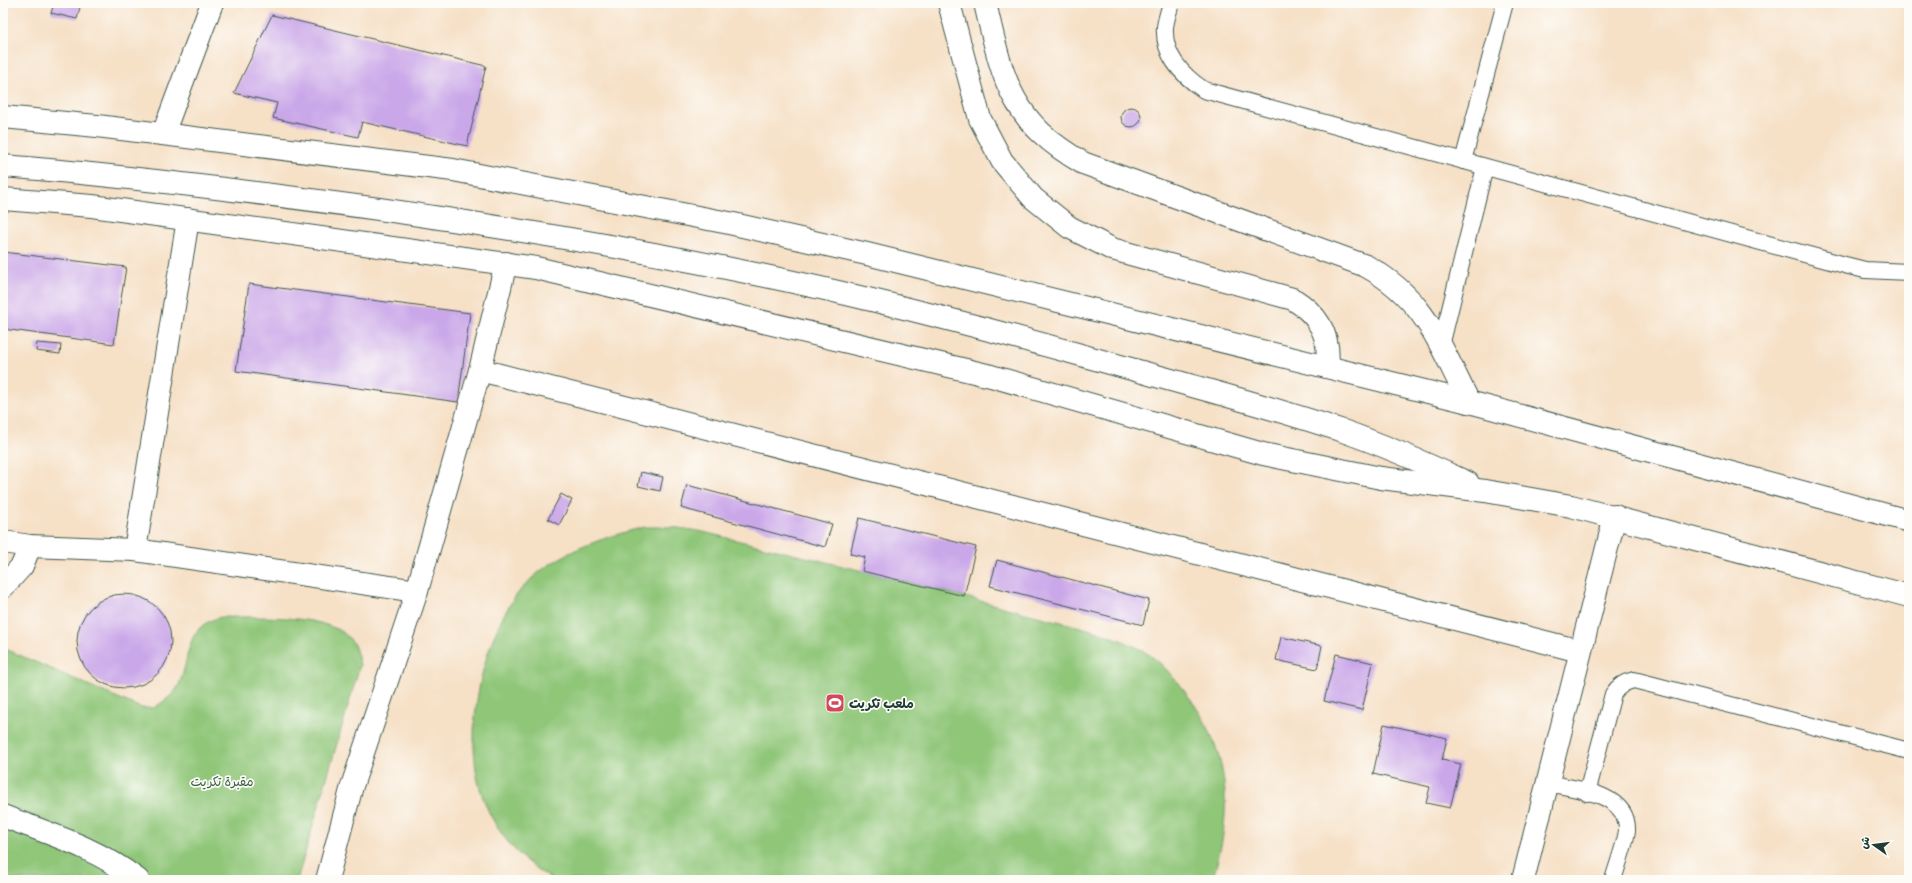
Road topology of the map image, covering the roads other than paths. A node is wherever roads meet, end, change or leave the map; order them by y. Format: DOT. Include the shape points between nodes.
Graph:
graph roads {
  1 [pos="212,3"];
  2 [pos="949,3"];
  3 [pos="985,3"];
  4 [pos="1171,3"];
  5 [pos="1505,3"];
  6 [pos="3,117"];
  7 [pos="162,134"];
  8 [pos="1463,161"];
  9 [pos="3,166"];
  10 [pos="1484,167"];
  11 [pos="3,199"];
  12 [pos="188,219"];
  13 [pos="506,263"];
  14 [pos="1909,272"];
  15 [pos="1441,346"];
  16 [pos="1327,367"];
  17 [pos="480,370"];
  18 [pos="1469,402"];
  19 [pos="1485,491"];
  20 [pos="1615,516"];
  21 [pos="1909,521"];
  22 [pos="3,542"];
  23 [pos="30,546"];
  24 [pos="135,550"];
  25 [pos="3,587"];
  26 [pos="417,591"];
  27 [pos="1909,596"];
  28 [pos="1580,651"];
  29 [pos="1909,751"];
  30 [pos="1547,783"];
  31 [pos="1587,793"];
  32 [pos="3,816"];
  33 [pos="138,880"];
  34 [pos="327,880"];
  35 [pos="1523,880"];
  36 [pos="1613,880"];
  1 -- 7 [label="main road"];
  2 -- 16 [label="main road" via="980,119 1002,161 1033,198 1070,227 1112,248 1293,299 1305,306 1322,327 1328,346"];
  3 -- 15 [label="main road" via="999,64 1009,89 1022,112 1040,133 1060,150 1083,163 1366,266 1396,285 1409,297 1431,326"];
  4 -- 8 [label="lane" via="1165,27 1167,44 1178,70 1204,90"];
  5 -- 8 [label="lane"];
  6 -- 7 [label="main road"];
  7 -- 16 [label="main road" via="453,170 706,218 874,256"];
  8 -- 10 [label="lane"];
  9 -- 19 [label="main road" via="122,176 448,219 719,266 839,292 989,330 1298,417 1393,450"];
  10 -- 14 [label="lane" via="1865,270"];
  10 -- 15 [label="lane"];
  11 -- 12 [label="main road" via="92,206"];
  12 -- 13 [label="main road"];
  12 -- 24 [label="main road"];
  13 -- 17 [label="main road"];
  13 -- 19 [label="main road" via="991,376 1262,454 1381,478"];
  15 -- 18 [label="main road"];
  16 -- 18 [label="main road"];
  17 -- 26 [label="main road"];
  17 -- 28 [label="main road"];
  18 -- 21 [label="main road"];
  19 -- 20 [label="main road"];
  20 -- 27 [label="main road"];
  20 -- 28 [label="main road"];
  22 -- 23 [label="main road"];
  23 -- 24 [label="main road"];
  23 -- 25 [label="main road" via="22,566"];
  24 -- 26 [label="main road"];
  26 -- 34 [label="main road" via="352,786"];
  28 -- 30 [label="main road"];
  29 -- 31 [label="lane" via="1634,680 1625,682 1613,694"];
  30 -- 31 [label="lane"];
  30 -- 35 [label="main road"];
  31 -- 36 [label="lane" via="1610,800 1619,807 1625,818 1627,830"];
  32 -- 33 [label="main road" via="85,847"];
}
